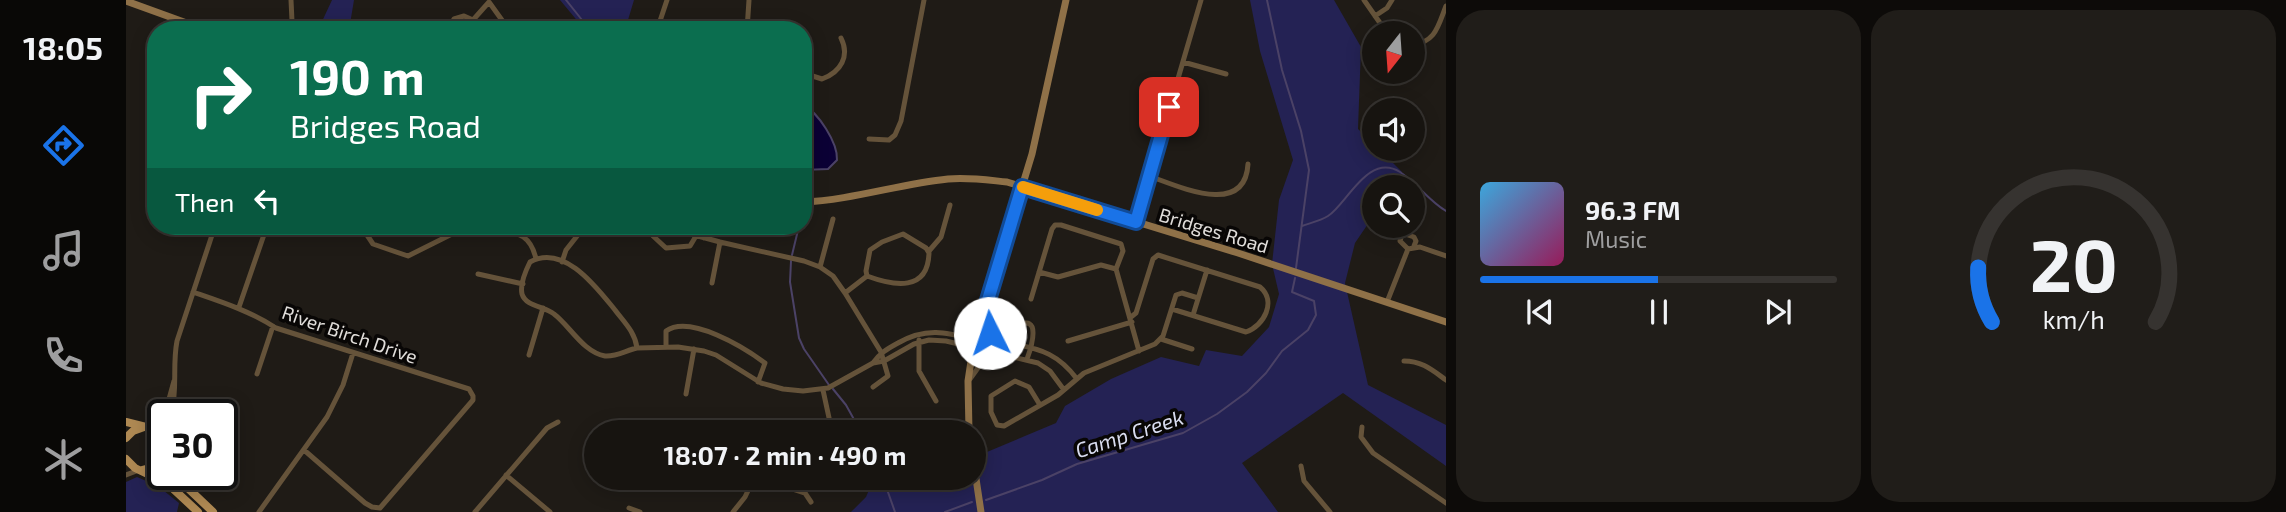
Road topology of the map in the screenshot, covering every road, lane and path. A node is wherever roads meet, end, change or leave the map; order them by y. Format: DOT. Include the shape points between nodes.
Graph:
graph roads {
  1 [pos="291,0"];
  2 [pos="667,0"];
  3 [pos="748,0"];
  4 [pos="924,0"];
  5 [pos="1066,0"];
  6 [pos="1201,0"];
  7 [pos="1364,0"];
  8 [pos="1392,0"];
  9 [pos="126,1"];
  10 [pos="1446,6"];
  11 [pos="1375,16"];
  12 [pos="473,20"];
  13 [pos="181,21"];
  14 [pos="292,21"];
  15 [pos="452,21"];
  16 [pos="503,21"];
  17 [pos="660,21"];
  18 [pos="747,21"];
  19 [pos="1379,21"];
  20 [pos="841,38"];
  21 [pos="1425,42"];
  22 [pos="1183,62"];
  23 [pos="1226,74"];
  24 [pos="812,76"];
  25 [pos="869,139"];
  26 [pos="1248,164"];
  27 [pos="1149,176"];
  28 [pos="1022,187"];
  29 [pos="812,202"];
  30 [pos="950,205"];
  31 [pos="833,219"];
  32 [pos="1136,222"];
  33 [pos="212,235"];
  34 [pos="264,235"];
  35 [pos="367,235"];
  36 [pos="450,235"];
  37 [pos="519,235"];
  38 [pos="577,235"];
  39 [pos="653,235"];
  40 [pos="692,235"];
  41 [pos="705,235"];
  42 [pos="696,236"];
  43 [pos="704,238"];
  44 [pos="1401,238"];
  45 [pos="1414,238"];
  46 [pos="720,242"];
  47 [pos="1411,247"];
  48 [pos="929,251"];
  49 [pos="1446,256"];
  50 [pos="536,259"];
  51 [pos="562,262"];
  52 [pos="820,267"];
  53 [pos="1116,269"];
  54 [pos="1207,270"];
  55 [pos="1039,272"];
  56 [pos="478,274"];
  57 [pos="867,276"];
  58 [pos="712,283"];
  59 [pos="523,284"];
  60 [pos="193,292"];
  61 [pos="845,293"];
  62 [pos="1198,298"];
  63 [pos="1031,299"];
  64 [pos="1387,302"];
  65 [pos="239,307"];
  66 [pos="543,308"];
  67 [pos="1172,309"];
  68 [pos="985,310"];
  69 [pos="1193,315"];
  70 [pos="1131,320"];
  71 [pos="1446,322"];
  72 [pos="273,326"];
  73 [pos="918,333"];
  74 [pos="1161,339"];
  75 [pos="919,341"];
  76 [pos="1068,341"];
  77 [pos="1010,343"];
  78 [pos="974,344"];
  79 [pos="666,347"];
  80 [pos="637,348"];
  81 [pos="694,349"];
  82 [pos="1031,349"];
  83 [pos="1192,349"];
  84 [pos="1139,351"];
  85 [pos="881,352"];
  86 [pos="353,353"];
  87 [pos="997,354"];
  88 [pos="529,355"];
  89 [pos="1009,355"];
  90 [pos="1027,359"];
  91 [pos="1404,360"];
  92 [pos="884,361"];
  93 [pos="873,363"];
  94 [pos="257,373"];
  95 [pos="1077,379"];
  96 [pos="1446,380"];
  97 [pos="174,381"];
  98 [pos="968,381"];
  99 [pos="758,382"];
  100 [pos="873,387"];
  101 [pos="822,390"];
  102 [pos="1064,390"];
  103 [pos="686,394"];
  104 [pos="175,399"];
  105 [pos="936,401"];
  106 [pos="1040,405"];
  107 [pos="829,420"];
  108 [pos="969,420"];
  109 [pos="126,422"];
  110 [pos="558,422"];
  111 [pos="1362,426"];
  112 [pos="145,427"];
  113 [pos="126,438"];
  114 [pos="304,450"];
  115 [pos="126,459"];
  116 [pos="1301,466"];
  117 [pos="147,468"];
  118 [pos="141,470"];
  119 [pos="126,475"];
  120 [pos="506,475"];
  121 [pos="190,490"];
  122 [pos="749,490"];
  123 [pos="795,490"];
  124 [pos="978,490"];
  125 [pos="811,502"];
  126 [pos="1446,503"];
  127 [pos="629,508"];
  128 [pos="198,512"];
  129 [pos="213,512"];
  130 [pos="259,512"];
  131 [pos="475,512"];
  132 [pos="550,512"];
  133 [pos="640,512"];
  134 [pos="733,512"];
  135 [pos="981,512"];
  136 [pos="1330,512"];
  1 -- 14 [label="street"];
  2 -- 17 [label="street"];
  3 -- 18 [label="street"];
  4 -- 25 [label="street" via="901,121 889,140"];
  5 -- 28 [label="street"];
  6 -- 22 [label="street"];
  7 -- 11 [label="street"];
  8 -- 11 [label="street"];
  9 -- 13 [label="street"];
  10 -- 21 [label="street" via="1436,34"];
  11 -- 19 [label="street"];
  12 -- 15 [label="street" via="459,17"];
  12 -- 16 [label="street" via="489,2"];
  20 -- 24 [label="street" via="845,52 839,69 822,79"];
  22 -- 23 [label="street"];
  22 -- 27 [label="street"];
  26 -- 27 [label="street" via="1240,185 1219,195"];
  27 -- 32 [label="street"];
  28 -- 29 [label="street, Bridges Road" via="946,179"];
  28 -- 32 [label="street, Bridges Road"];
  28 -- 68 [label="street"];
  30 -- 48 [label="street" via="941,237"];
  31 -- 52 [label="street"];
  32 -- 64 [label="street, Bridges Road"];
  33 -- 60 [label="street"];
  34 -- 65 [label="street"];
  35 -- 36 [label="street" via="373,244 408,256"];
  37 -- 50 [label="street" via="532,244"];
  38 -- 51 [label="street"];
  39 -- 42 [label="street" via="666,248 690,246"];
  40 -- 42 [label="street"];
  41 -- 43 [label="street"];
  42 -- 43 [label="street"];
  43 -- 46 [label="street"];
  44 -- 47 [label="street" via="1400,243"];
  45 -- 47 [label="street"];
  46 -- 52 [label="street"];
  46 -- 58 [label="street"];
  47 -- 49 [label="street"];
  47 -- 64 [label="street"];
  48 -- 57 [label="street" via="927,269 909,284"];
  48 -- 57 [label="street" via="907,236 896,236 870,250"];
  50 -- 51 [label="street"];
  50 -- 59 [label="street" via="529,264"];
  51 -- 80 [label="street" via="591,279 633,333"];
  52 -- 61 [label="street"];
  53 -- 55 [label="street" via="1101,264 1058,277"];
  53 -- 55 [label="street" via="1123,252 1121,244 1058,224"];
  53 -- 70 [label="street"];
  54 -- 62 [label="street"];
  54 -- 69 [label="street" via="1262,288 1266,312 1259,325 1246,332"];
  54 -- 70 [label="street" via="1156,255"];
  55 -- 63 [label="street"];
  56 -- 59 [label="street"];
  57 -- 61 [label="street"];
  59 -- 66 [label="street" via="526,300"];
  60 -- 65 [label="street, River Birch Drive"];
  60 -- 97 [label="street" via="177,341"];
  61 -- 85 [label="street"];
  62 -- 67 [label="street" via="1177,294"];
  62 -- 69 [label="street"];
  64 -- 71 [label="street, Bridges Road"];
  65 -- 72 [label="street, River Birch Drive"];
  66 -- 80 [label="street" via="597,353 612,356"];
  66 -- 88 [label="street"];
  67 -- 69 [label="street"];
  67 -- 74 [label="street"];
  68 -- 77 [label="street" via="990,333"];
  68 -- 78 [label="street"];
  70 -- 76 [label="street"];
  70 -- 84 [label="street"];
  72 -- 86 [label="street, River Birch Drive"];
  72 -- 94 [label="street"];
  73 -- 75 [label="street"];
  73 -- 78 [label="street" via="944,332"];
  73 -- 85 [label="street"];
  74 -- 83 [label="street"];
  74 -- 84 [label="street"];
  75 -- 78 [label="street"];
  75 -- 92 [label="street"];
  75 -- 105 [label="street" via="919,371"];
  77 -- 78 [label="street"];
  77 -- 82 [label="street"];
  77 -- 82 [label="street" via="1016,326 1026,325 1034,332"];
  77 -- 89 [label="street"];
  78 -- 87 [label="street"];
  78 -- 98 [label="street"];
  79 -- 80 [label="street"];
  79 -- 81 [label="street"];
  79 -- 99 [label="street" via="670,328 706,330 765,363"];
  81 -- 99 [label="street" via="716,355"];
  81 -- 103 [label="street"];
  82 -- 90 [label="street"];
  82 -- 95 [label="street" via="1054,355"];
  84 -- 95 [label="street"];
  85 -- 92 [label="street"];
  85 -- 93 [label="street"];
  86 -- 114 [label="street" via="335,403"];
  86 -- 114 [label="street, River Birch Drive" via="469,389 473,400 380,508 363,501"];
  87 -- 89 [label="street"];
  87 -- 98 [label="street" via="983,361"];
  89 -- 90 [label="street"];
  90 -- 102 [label="street" via="1046,367"];
  91 -- 96 [label="street" via="1426,365"];
  92 -- 93 [label="street"];
  92 -- 100 [label="street" via="888,376"];
  93 -- 101 [label="street"];
  95 -- 102 [label="street"];
  97 -- 104 [label="street"];
  97 -- 112 [label="street" via="166,410"];
  98 -- 108 [label="street"];
  99 -- 101 [label="street" via="795,391"];
  101 -- 107 [label="street"];
  102 -- 106 [label="street"];
  106 -- 106 [label="street" via="1001,426 990,412 993,393 1015,382 1029,387"];
  109 -- 112 [label="main road"];
  110 -- 120 [label="street" via="547,428"];
  111 -- 126 [label="street" via="1361,437 1373,453"];
  112 -- 113 [label="main road"];
  114 -- 130 [label="street"];
  115 -- 118 [label="main road"];
  116 -- 136 [label="street" via="1304,481"];
  117 -- 118 [label="main road"];
  118 -- 119 [label="street"];
  118 -- 128 [label="main road" via="168,484"];
  120 -- 131 [label="street"];
  120 -- 132 [label="street"];
  121 -- 129 [label="main road"];
  122 -- 134 [label="street"];
  123 -- 125 [label="street"];
  124 -- 135 [label="street"];
  127 -- 133 [label="street"];
}
